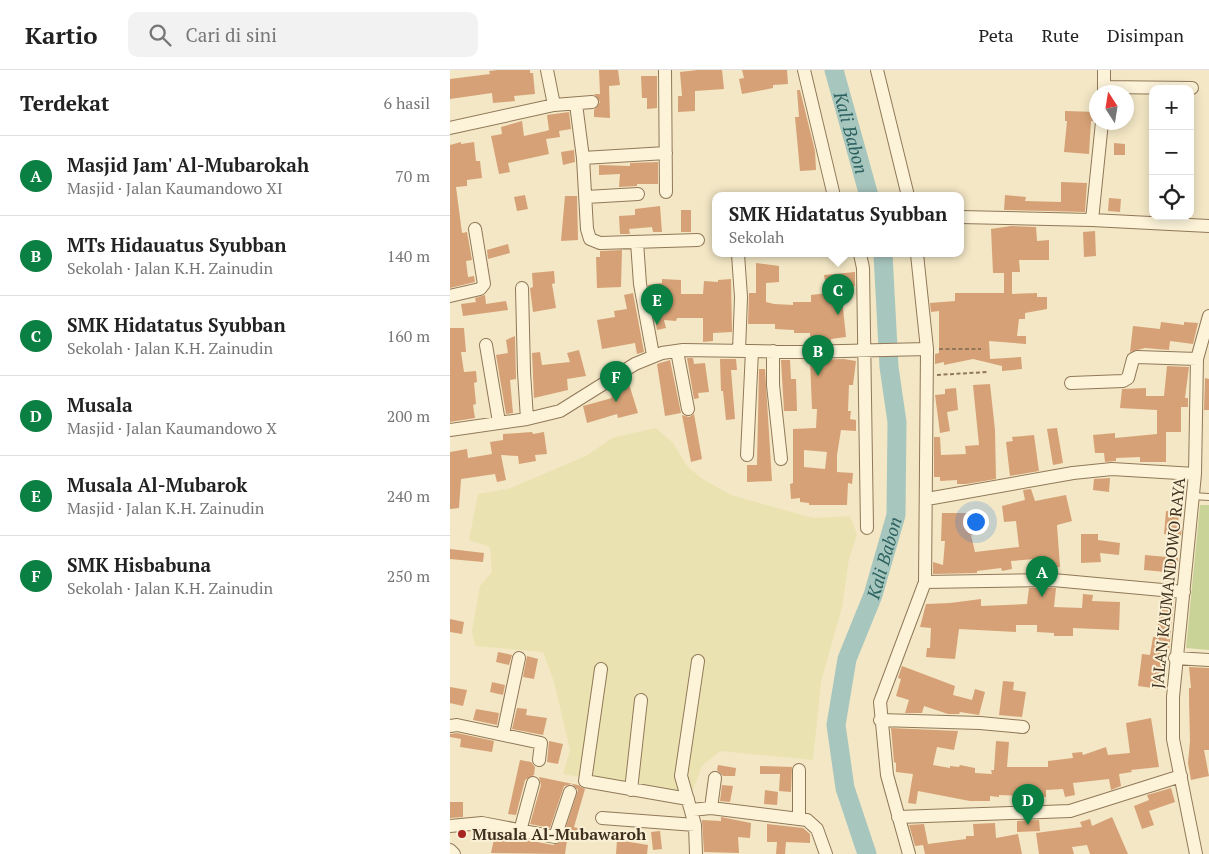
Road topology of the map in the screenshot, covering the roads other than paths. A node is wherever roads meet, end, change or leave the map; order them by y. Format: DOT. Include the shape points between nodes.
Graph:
graph roads {
  1 [pos="547,70"];
  2 [pos="665,70"];
  3 [pos="804,70"];
  4 [pos="877,70"];
  5 [pos="1104,70"];
  6 [pos="1104,85"];
  7 [pos="1134,89"];
  8 [pos="1149,89"];
  9 [pos="592,102"];
  10 [pos="576,104"];
  11 [pos="554,105"];
  12 [pos="450,128"];
  13 [pos="1101,130"];
  14 [pos="666,153"];
  15 [pos="583,158"];
  16 [pos="666,192"];
  17 [pos="833,192"];
  18 [pos="907,192"];
  19 [pos="638,194"];
  20 [pos="586,197"];
  21 [pos="964,217"];
  22 [pos="1092,220"];
  23 [pos="1209,226"];
  24 [pos="475,228"];
  25 [pos="698,240"];
  26 [pos="637,242"];
  27 [pos="738,257"];
  28 [pos="861,257"];
  29 [pos="917,257"];
  30 [pos="522,288"];
  31 [pos="450,296"];
  32 [pos="1209,318"];
  33 [pos="486,345"];
  34 [pos="926,349"];
  35 [pos="865,350"];
  36 [pos="677,351"];
  37 [pos="739,351"];
  38 [pos="752,351"];
  39 [pos="773,351"];
  40 [pos="653,356"];
  41 [pos="1201,366"];
  42 [pos="1071,383"];
  43 [pos="688,409"];
  44 [pos="527,419"];
  45 [pos="499,422"];
  46 [pos="1203,426"];
  47 [pos="450,430"];
  48 [pos="747,455"];
  49 [pos="781,459"];
  50 [pos="1195,474"];
  51 [pos="1192,496"];
  52 [pos="1209,497"];
  53 [pos="927,499"];
  54 [pos="867,528"];
  55 [pos="925,582"];
  56 [pos="1184,592"];
  57 [pos="519,658"];
  58 [pos="1175,658"];
  59 [pos="1209,660"];
  60 [pos="698,661"];
  61 [pos="601,669"];
  62 [pos="641,700"];
  63 [pos="880,720"];
  64 [pos="450,726"];
  65 [pos="1023,727"];
  66 [pos="503,734"];
  67 [pos="539,760"];
  68 [pos="799,770"];
  69 [pos="1180,776"];
  70 [pos="715,778"];
  71 [pos="532,783"];
  72 [pos="631,790"];
  73 [pos="570,792"];
  74 [pos="690,804"];
  75 [pos="711,808"];
  76 [pos="898,817"];
  77 [pos="602,818"];
  78 [pos="798,819"];
  79 [pos="695,825"];
  80 [pos="450,826"];
  81 [pos="520,831"];
  82 [pos="450,850"];
  83 [pos="454,854"];
  84 [pos="696,854"];
  85 [pos="701,854"];
  86 [pos="826,854"];
  87 [pos="909,854"];
  88 [pos="1196,854"];
  1 -- 11 [label="street"];
  2 -- 14 [label="street"];
  3 -- 17 [label="street"];
  4 -- 18 [label="street"];
  5 -- 6 [label="street"];
  7 -- 8 [label="street"];
  9 -- 10 [label="street"];
  10 -- 11 [label="street"];
  10 -- 15 [label="street"];
  11 -- 12 [label="street"];
  13 -- 22 [label="street"];
  14 -- 15 [label="street"];
  14 -- 16 [label="street"];
  15 -- 20 [label="street"];
  19 -- 20 [label="street"];
  20 -- 26 [label="street" via="590,239 600,243"];
  21 -- 22 [label="street"];
  22 -- 23 [label="street"];
  24 -- 31 [label="street" via="482,287"];
  25 -- 26 [label="street"];
  26 -- 40 [label="street" via="640,284"];
  27 -- 37 [label="street"];
  28 -- 35 [label="street"];
  29 -- 34 [label="street"];
  30 -- 44 [label="street"];
  32 -- 41 [label="street, JALAN KAUMANDOWO RAYA"];
  33 -- 45 [label="street"];
  34 -- 35 [label="street"];
  34 -- 53 [label="street"];
  35 -- 39 [label="street"];
  35 -- 54 [label="street"];
  36 -- 37 [label="street"];
  36 -- 40 [label="street"];
  36 -- 43 [label="street"];
  37 -- 38 [label="street"];
  38 -- 39 [label="street"];
  38 -- 48 [label="street"];
  39 -- 49 [label="street" via="773,385"];
  40 -- 44 [label="street" via="560,411"];
  41 -- 42 [label="street" via="1137,357 1133,359 1128,378 1123,380"];
  41 -- 46 [label="street, JALAN KAUMANDOWO RAYA"];
  44 -- 45 [label="street"];
  45 -- 47 [label="street"];
  46 -- 50 [label="street, JALAN KAUMANDOWO RAYA"];
  50 -- 51 [label="street, JALAN KAUMANDOWO RAYA"];
  50 -- 53 [label="street" via="1112,469"];
  51 -- 52 [label="lane"];
  51 -- 56 [label="street, JALAN KAUMANDOWO RAYA"];
  53 -- 55 [label="street"];
  55 -- 56 [label="street" via="1053,580"];
  55 -- 63 [label="street" via="882,695"];
  56 -- 58 [label="street, JALAN KAUMANDOWO RAYA"];
  57 -- 66 [label="street"];
  58 -- 59 [label="street"];
  58 -- 69 [label="street, JALAN KAUMANDOWO RAYA" via="1172,728"];
  60 -- 74 [label="street" via="681,776"];
  61 -- 72 [label="street" via="584,779 588,783"];
  62 -- 72 [label="street"];
  63 -- 65 [label="street"];
  63 -- 76 [label="street"];
  64 -- 66 [label="street"];
  66 -- 67 [label="street" via="541,743"];
  68 -- 78 [label="street"];
  69 -- 76 [label="street" via="1070,811"];
  69 -- 88 [label="street, JALAN KAUMANDOWO RAYA"];
  70 -- 75 [label="street"];
  71 -- 81 [label="street"];
  72 -- 74 [label="street"];
  73 -- 81 [label="street" via="556,837"];
  74 -- 75 [label="street"];
  74 -- 79 [label="street"];
  75 -- 78 [label="street"];
  76 -- 87 [label="street"];
  77 -- 79 [label="street"];
  78 -- 86 [label="street" via="812,823 817,829"];
  79 -- 84 [label="street"];
  80 -- 81 [label="street" via="482,823"];
  82 -- 83 [label="street"];
  84 -- 85 [label="street"];
}
